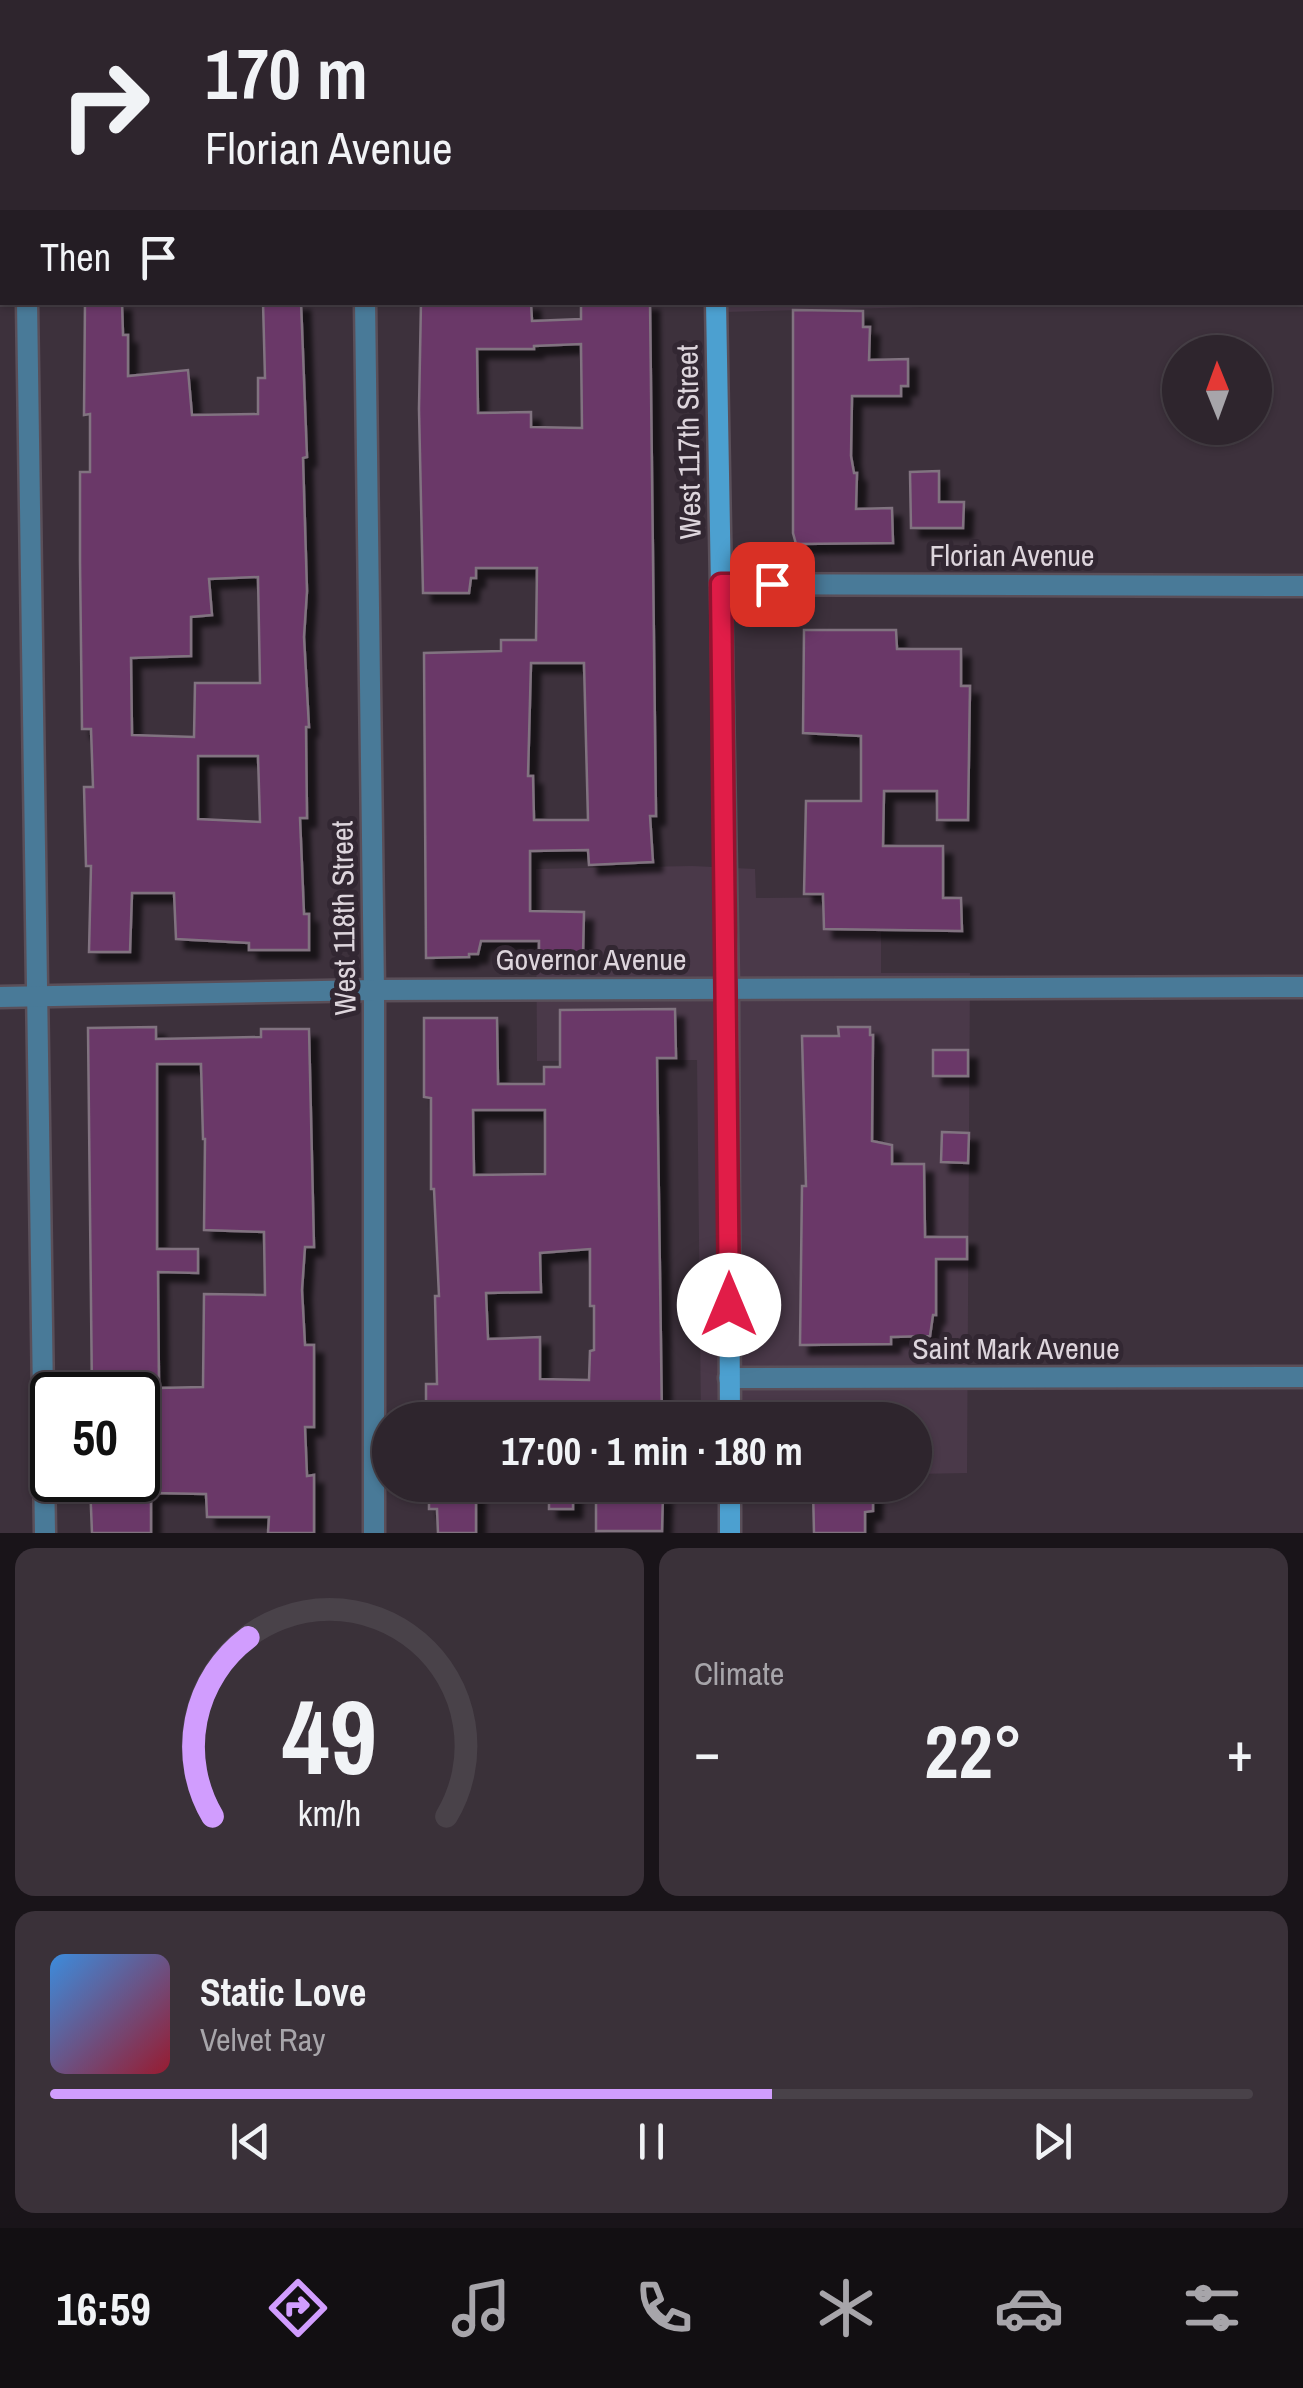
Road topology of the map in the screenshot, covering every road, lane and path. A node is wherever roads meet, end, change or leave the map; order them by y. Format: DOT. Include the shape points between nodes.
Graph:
graph roads {
  1 [pos="27,305"];
  2 [pos="365,305"];
  3 [pos="716,305"];
  4 [pos="721,584"];
  5 [pos="1303,586"];
  6 [pos="1303,987"];
  7 [pos="728,988"];
  8 [pos="374,990"];
  9 [pos="0,996"];
  10 [pos="36,996"];
  11 [pos="1303,1377"];
  12 [pos="730,1378"];
  13 [pos="730,1402"];
  14 [pos="730,1502"];
  15 [pos="45,1533"];
  16 [pos="374,1533"];
  17 [pos="730,1533"];
  1 -- 10 [label="street"];
  2 -- 8 [label="street, West 118th Street"];
  3 -- 4 [label="main road, West 117th Street"];
  4 -- 5 [label="street, Florian Avenue"];
  4 -- 7 [label="main road, West 117th Street"];
  6 -- 7 [label="street, Governor Avenue"];
  7 -- 8 [label="street, Governor Avenue"];
  7 -- 12 [label="main road, West 117th Street"];
  8 -- 10 [label="street, Governor Avenue"];
  8 -- 16 [label="street, West 118th Street"];
  9 -- 10 [label="street, Governor Avenue"];
  10 -- 15 [label="street"];
  11 -- 12 [label="street, Saint Mark Avenue"];
  12 -- 13 [label="main road, West 117th Street"];
  14 -- 17 [label="main road"];
}
